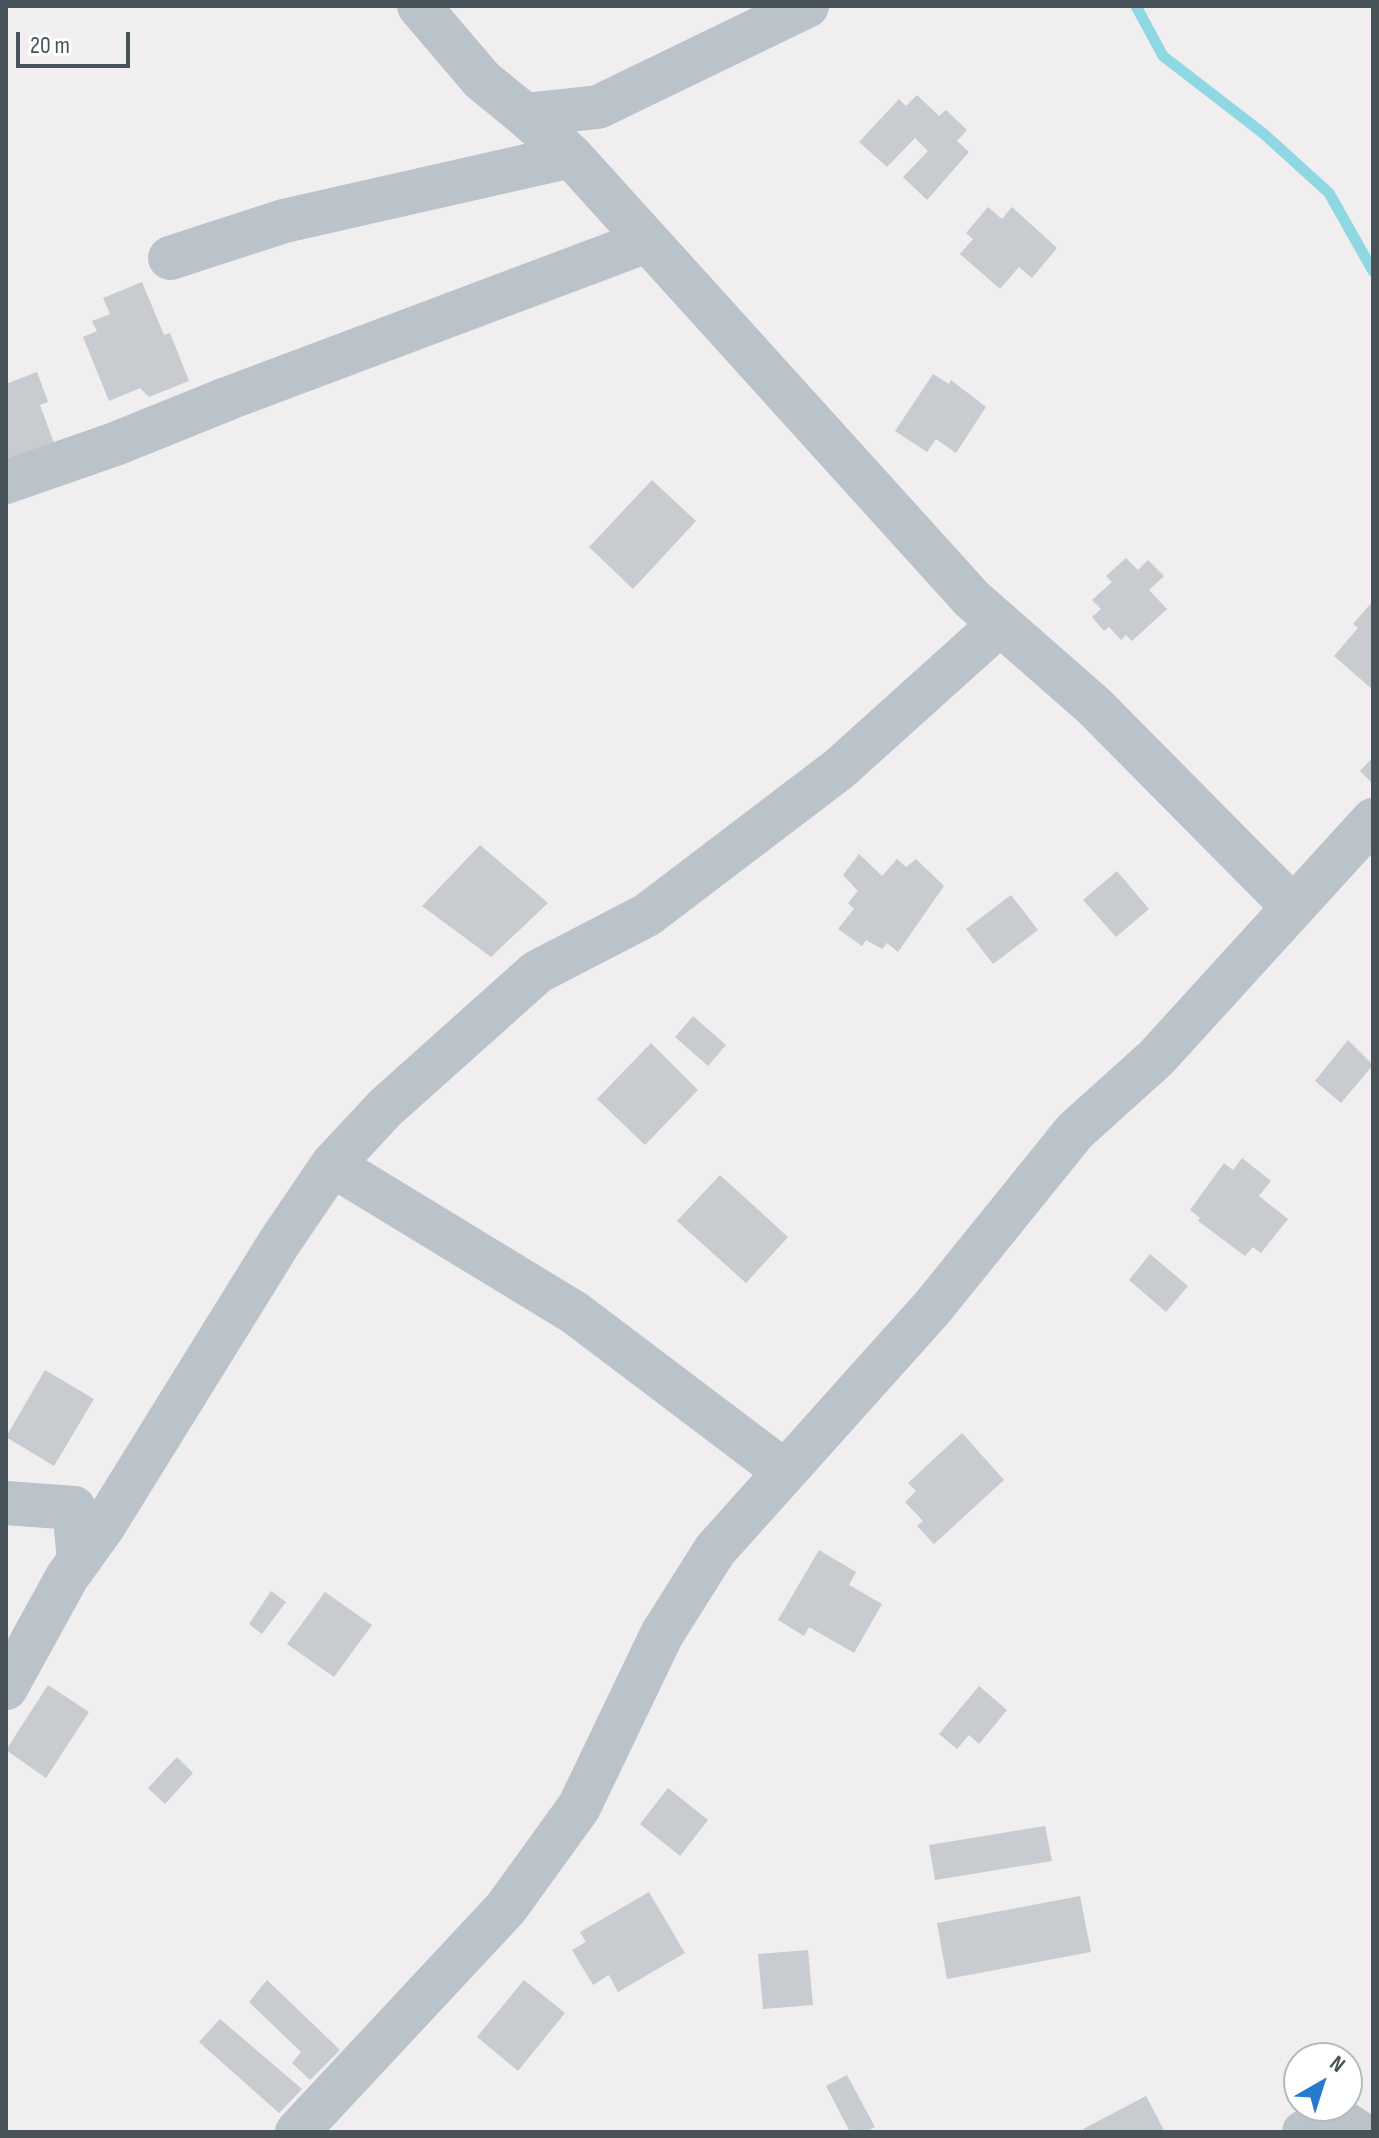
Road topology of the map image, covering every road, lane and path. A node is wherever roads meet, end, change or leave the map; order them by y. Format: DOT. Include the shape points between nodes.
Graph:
graph roads {
  1 [pos="419,6"];
  2 [pos="807,6"];
  3 [pos="525,115"];
  4 [pos="571,156"];
  5 [pos="647,241"];
  6 [pos="170,258"];
  7 [pos="6,482"];
  8 [pos="1000,624"];
  9 [pos="1373,820"];
  10 [pos="1292,906"];
  11 [pos="332,1165"];
  12 [pos="784,1471"];
  13 [pos="6,1503"];
  14 [pos="79,1560"];
  15 [pos="6,1688"];
  16 [pos="297,2132"];
  17 [pos="1304,2132"];
  18 [pos="1358,2132"];
  1 -- 3 [label="street" via="482,80"];
  2 -- 3 [label="street" via="598,107"];
  3 -- 4 [label="street"];
  4 -- 5 [label="street"];
  4 -- 6 [label="street" via="284,221"];
  5 -- 7 [label="street"];
  5 -- 8 [label="street"];
  8 -- 10 [label="street" via="1094,706"];
  8 -- 11 [label="street" via="839,769 647,915 537,972 385,1108"];
  9 -- 10 [label="street"];
  10 -- 12 [label="street" via="1156,1058 1075,1131 932,1308"];
  11 -- 12 [label="street" via="575,1313"];
  11 -- 14 [label="street"];
  12 -- 16 [label="street" via="715,1550 662,1634 579,1807 506,1908"];
  13 -- 14 [label="street" via="74,1508"];
  14 -- 15 [label="street"];
  17 -- 18 [label="street" via="1335,2117"];
}
